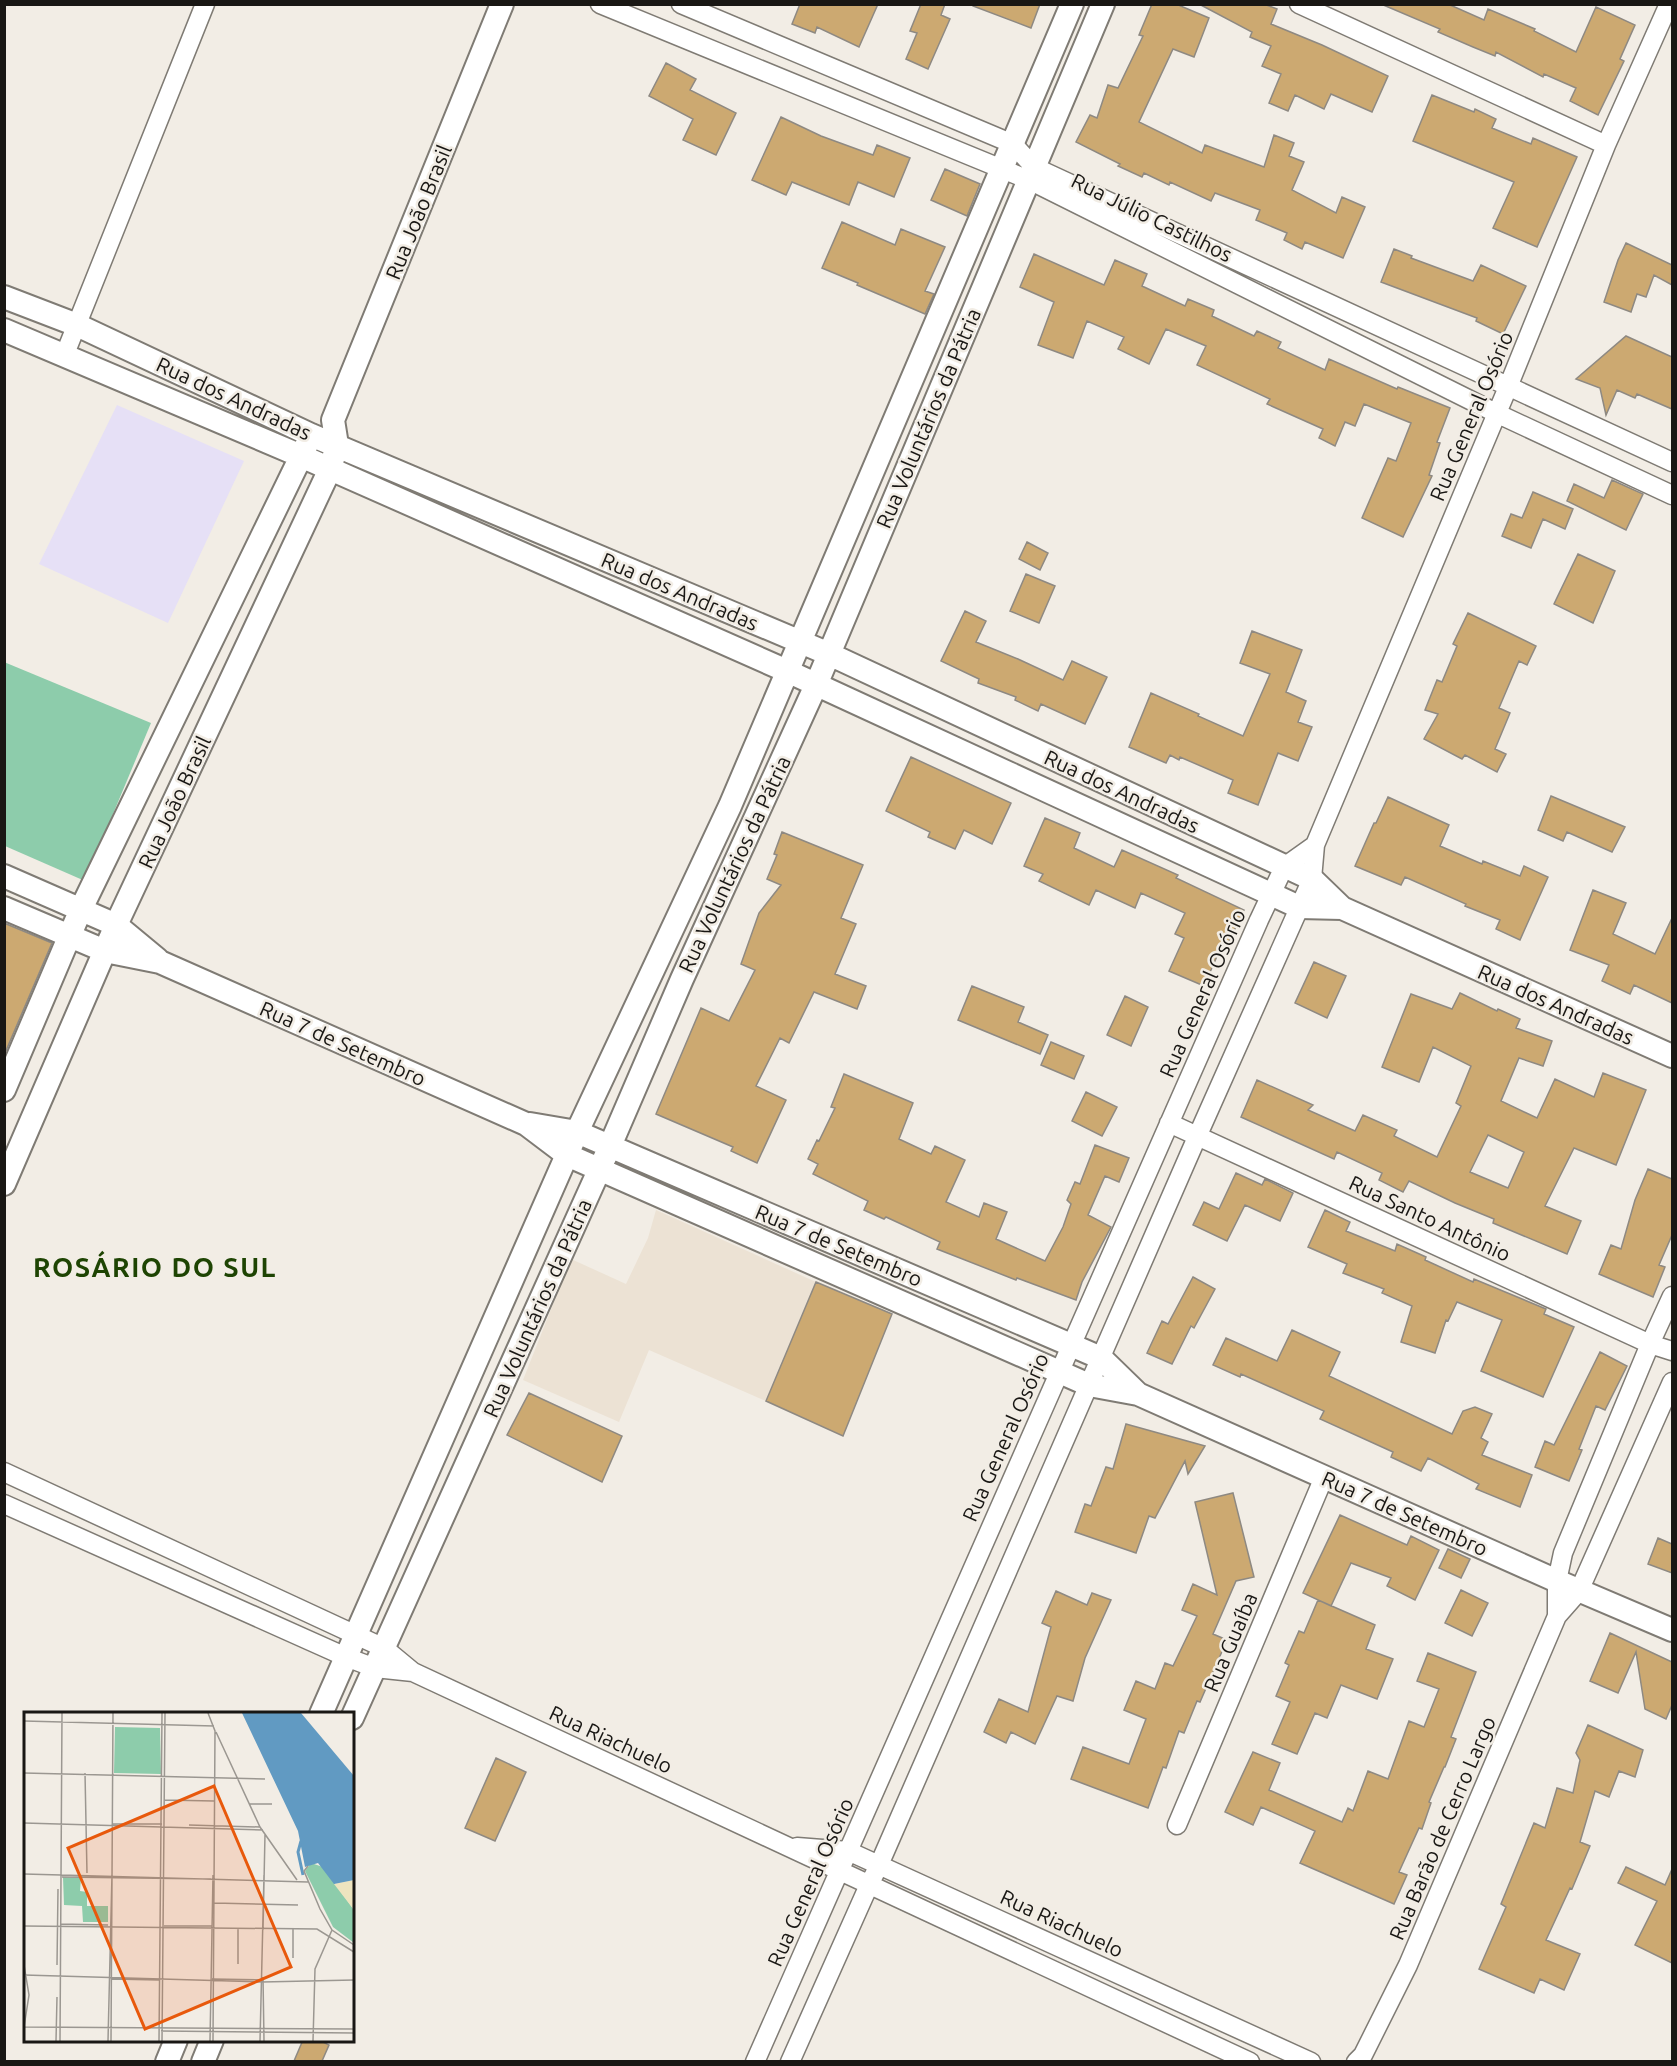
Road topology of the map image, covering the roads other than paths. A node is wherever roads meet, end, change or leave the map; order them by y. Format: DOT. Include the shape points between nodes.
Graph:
graph roads {
  1 [pos="205,4"];
  2 [pos="502,4"];
  3 [pos="600,4"];
  4 [pos="681,4"];
  5 [pos="1072,4"];
  6 [pos="1103,4"];
  7 [pos="1299,4"];
  8 [pos="1669,4"];
  9 [pos="1012,144"];
  10 [pos="1606,145"];
  11 [pos="1003,169"];
  12 [pos="1031,174"];
  13 [pos="4,297"];
  14 [pos="77,325"];
  15 [pos="4,330"];
  16 [pos="925,350"];
  17 [pos="64,354"];
  18 [pos="952,360"];
  19 [pos="1508,387"];
  20 [pos="1496,413"];
  21 [pos="333,420"];
  22 [pos="311,435"];
  23 [pos="337,445"];
  24 [pos="301,456"];
  25 [pos="1667,459"];
  26 [pos="330,469"];
  27 [pos="1649,485"];
  28 [pos="1672,495"];
  29 [pos="496,512"];
  30 [pos="850,527"];
  31 [pos="878,538"];
  32 [pos="485,539"];
  33 [pos="659,582"];
  34 [pos="650,610"];
  35 [pos="801,642"];
  36 [pos="829,654"];
  37 [pos="787,671"];
  38 [pos="816,685"];
  39 [pos="1137,798"];
  40 [pos="1126,827"];
  41 [pos="719,829"];
  42 [pos="745,842"];
  43 [pos="1315,845"];
  44 [pos="1284,867"];
  45 [pos="4,876"];
  46 [pos="1312,879"];
  47 [pos="1271,894"];
  48 [pos="1299,907"];
  49 [pos="4,908"];
  50 [pos="1342,908"];
  51 [pos="81,909"];
  52 [pos="116,925"];
  53 [pos="70,936"];
  54 [pos="105,951"];
  55 [pos="160,962"];
  56 [pos="654,967"];
  57 [pos="682,979"];
  58 [pos="1672,1056"];
  59 [pos="4,1090"];
  60 [pos="1170,1123"];
  61 [pos="526,1124"];
  62 [pos="577,1132"];
  63 [pos="1197,1137"];
  64 [pos="610,1146"];
  65 [pos="567,1155"];
  66 [pos="599,1169"];
  67 [pos="5,1182"];
  68 [pos="814,1234"];
  69 [pos="802,1259"];
  70 [pos="1672,1296"];
  71 [pos="1650,1344"];
  72 [pos="1071,1345"];
  73 [pos="1672,1351"];
  74 [pos="1101,1358"];
  75 [pos="1059,1372"];
  76 [pos="1672,1382"];
  77 [pos="1089,1385"];
  78 [pos="1138,1394"];
  79 [pos="4,1472"];
  80 [pos="1324,1477"];
  81 [pos="4,1504"];
  82 [pos="1557,1581"];
  83 [pos="1579,1591"];
  84 [pos="1557,1616"];
  85 [pos="1672,1630"];
  86 [pos="357,1635"];
  87 [pos="346,1657"];
  88 [pos="379,1658"];
  89 [pos="321,1712"];
  90 [pos="354,1714"];
  91 [pos="1177,1825"];
  92 [pos="790,1846"];
  93 [pos="848,1851"];
  94 [pos="879,1865"];
  95 [pos="840,1872"];
  96 [pos="868,1885"];
  97 [pos="175,2042"];
  98 [pos="211,2042"];
  99 [pos="1361,2059"];
  100 [pos="167,2061"];
  101 [pos="203,2061"];
  102 [pos="755,2061"];
  103 [pos="790,2061"];
  104 [pos="1250,2061"];
  105 [pos="1311,2061"];
  1 -- 14 [label="street"];
  2 -- 21 [label="street, Rua João Brasil"];
  3 -- 11 [label="street, Rua Júlio Castilhos"];
  4 -- 9 [label="street, Rua Júlio Castilhos"];
  5 -- 9 [label="street, Rua Voluntários da Pátria"];
  6 -- 12 [label="street, Rua Voluntários da Pátria"];
  7 -- 10 [label="street"];
  8 -- 10 [label="street, Rua General Osório"];
  9 -- 11 [label="street, Rua Voluntários da Pátria"];
  9 -- 12 [label="street, Rua Júlio Castilhos"];
  10 -- 19 [label="street, Rua General Osório"];
  11 -- 12 [label="street, Rua Júlio Castilhos"];
  11 -- 16 [label="street, Rua Voluntários da Pátria"];
  12 -- 18 [label="street, Rua Voluntários da Pátria"];
  12 -- 19 [label="street, Rua Júlio Castilhos"];
  12 -- 20 [label="street, Rua Júlio Castilhos"];
  13 -- 14 [label="street, Rua dos Andradas"];
  14 -- 17 [label="street"];
  14 -- 22 [label="street, Rua dos Andradas"];
  15 -- 17 [label="street, Rua dos Andradas"];
  16 -- 18 [label="street"];
  16 -- 30 [label="street, Rua Voluntários da Pátria"];
  17 -- 24 [label="street, Rua dos Andradas"];
  18 -- 31 [label="street, Rua Voluntários da Pátria"];
  19 -- 20 [label="street, Rua General Osório"];
  19 -- 25 [label="street, Rua Júlio Castilhos"];
  20 -- 27 [label="street, Rua Júlio Castilhos"];
  20 -- 43 [label="street, Rua General Osório"];
  21 -- 22 [label="street"];
  21 -- 23 [label="street, Rua João Brasil"];
  22 -- 23 [label="street, Rua dos Andradas"];
  22 -- 24 [label="street, Rua João Brasil"];
  23 -- 26 [label="street, Rua João Brasil"];
  23 -- 29 [label="street, Rua dos Andradas"];
  24 -- 26 [label="street, Rua dos Andradas"];
  24 -- 51 [label="street, Rua João Brasil"];
  25 -- 27 [label="street"];
  26 -- 32 [label="street, Rua dos Andradas"];
  26 -- 52 [label="street, Rua João Brasil"];
  27 -- 28 [label="street, Rua Júlio Castilhos"];
  29 -- 32 [label="street"];
  29 -- 33 [label="street, Rua dos Andradas"];
  30 -- 31 [label="street"];
  30 -- 35 [label="street, Rua Voluntários da Pátria"];
  31 -- 36 [label="street, Rua Voluntários da Pátria"];
  32 -- 34 [label="street, Rua dos Andradas"];
  33 -- 34 [label="street"];
  33 -- 35 [label="street, Rua dos Andradas"];
  34 -- 37 [label="street, Rua dos Andradas"];
  35 -- 36 [label="street, Rua dos Andradas"];
  35 -- 37 [label="street, Rua Voluntários da Pátria"];
  36 -- 38 [label="street, Rua Voluntários da Pátria"];
  36 -- 39 [label="street, Rua dos Andradas"];
  37 -- 38 [label="street, Rua dos Andradas"];
  37 -- 41 [label="street, Rua Voluntários da Pátria"];
  38 -- 40 [label="street, Rua dos Andradas"];
  38 -- 42 [label="street, Rua Voluntários da Pátria"];
  39 -- 40 [label="street"];
  39 -- 44 [label="street, Rua dos Andradas"];
  40 -- 47 [label="street, Rua dos Andradas"];
  41 -- 42 [label="street"];
  41 -- 56 [label="street, Rua Voluntários da Pátria"];
  42 -- 57 [label="street, Rua Voluntários da Pátria"];
  43 -- 44 [label="street, Rua General Osório"];
  43 -- 46 [label="street, Rua General Osório"];
  44 -- 46 [label="street, Rua dos Andradas"];
  44 -- 47 [label="street, Rua General Osório"];
  45 -- 51 [label="street, Rua 7 de Setembro"];
  46 -- 48 [label="street, Rua General Osório"];
  46 -- 50 [label="street, Rua dos Andradas"];
  47 -- 48 [label="street, Rua dos Andradas"];
  47 -- 60 [label="street, Rua General Osório"];
  48 -- 50 [label="street, Rua dos Andradas"];
  48 -- 63 [label="street, Rua General Osório"];
  49 -- 53 [label="street, Rua 7 de Setembro"];
  50 -- 58 [label="street, Rua dos Andradas"];
  51 -- 52 [label="street, Rua 7 de Setembro"];
  51 -- 53 [label="street, Rua João Brasil"];
  52 -- 54 [label="street, Rua João Brasil"];
  52 -- 55 [label="street, Rua 7 de Setembro"];
  53 -- 54 [label="street, Rua 7 de Setembro"];
  53 -- 59 [label="street, Rua João Brasil"];
  54 -- 55 [label="street, Rua 7 de Setembro"];
  54 -- 67 [label="street, Rua João Brasil"];
  55 -- 61 [label="street, Rua 7 de Setembro"];
  56 -- 57 [label="street"];
  56 -- 62 [label="street, Rua Voluntários da Pátria"];
  57 -- 64 [label="street, Rua Voluntários da Pátria"];
  60 -- 63 [label="street, Rua Santo Antônio"];
  60 -- 72 [label="street, Rua General Osório"];
  61 -- 62 [label="street, Rua 7 de Setembro"];
  61 -- 65 [label="street, Rua 7 de Setembro"];
  62 -- 64 [label="street, Rua 7 de Setembro"];
  62 -- 65 [label="street, Rua Voluntários da Pátria"];
  63 -- 71 [label="street, Rua Santo Antônio"];
  63 -- 74 [label="street, Rua General Osório"];
  64 -- 66 [label="street, Rua Voluntários da Pátria"];
  64 -- 68 [label="street, Rua 7 de Setembro"];
  65 -- 66 [label="street, Rua 7 de Setembro"];
  65 -- 86 [label="street, Rua Voluntários da Pátria"];
  66 -- 69 [label="street, Rua 7 de Setembro"];
  66 -- 88 [label="street, Rua Voluntários da Pátria"];
  68 -- 69 [label="street"];
  68 -- 72 [label="street, Rua 7 de Setembro"];
  69 -- 75 [label="street, Rua 7 de Setembro"];
  70 -- 71 [label="street, Rua Barão de Cerro Largo"];
  71 -- 73 [label="street, Rua Santo Antônio"];
  71 -- 82 [label="street, Rua Barão de Cerro Largo" via="1563,1553"];
  72 -- 74 [label="street, Rua 7 de Setembro"];
  72 -- 75 [label="street, Rua General Osório"];
  74 -- 77 [label="street, Rua General Osório"];
  74 -- 78 [label="street, Rua 7 de Setembro"];
  75 -- 77 [label="street, Rua 7 de Setembro"];
  75 -- 93 [label="street, Rua General Osório"];
  76 -- 83 [label="street, Rua Barão de Cerro Largo"];
  77 -- 78 [label="street, Rua 7 de Setembro"];
  77 -- 94 [label="street, Rua General Osório"];
  78 -- 80 [label="street, Rua 7 de Setembro"];
  79 -- 86 [label="street"];
  80 -- 82 [label="street, Rua 7 de Setembro"];
  80 -- 91 [label="street, Rua Guaíba"];
  81 -- 87 [label="street"];
  82 -- 83 [label="street, Rua 7 de Setembro"];
  82 -- 84 [label="street, Rua Barão de Cerro Largo"];
  83 -- 84 [label="street, Rua Barão de Cerro Largo"];
  83 -- 85 [label="street, Rua 7 de Setembro"];
  84 -- 99 [label="street, Rua Barão de Cerro Largo" via="1408,1965"];
  86 -- 87 [label="street, Rua Voluntários da Pátria"];
  86 -- 88 [label="street"];
  87 -- 88 [label="street"];
  87 -- 89 [label="street, Rua Voluntários da Pátria"];
  88 -- 90 [label="street, Rua Voluntários da Pátria"];
  88 -- 92 [label="street, Rua Riachuelo"];
  92 -- 93 [label="street, Rua Riachuelo"];
  92 -- 95 [label="street, Rua Riachuelo"];
  93 -- 94 [label="street, Rua Riachuelo"];
  93 -- 95 [label="street, Rua General Osório"];
  94 -- 96 [label="street, Rua General Osório"];
  94 -- 105 [label="street, Rua Riachuelo"];
  95 -- 96 [label="street, Rua Riachuelo"];
  95 -- 102 [label="street, Rua General Osório"];
  96 -- 103 [label="street, Rua General Osório"];
  96 -- 104 [label="street, Rua Riachuelo"];
  97 -- 100 [label="street"];
  98 -- 101 [label="street"];
}
